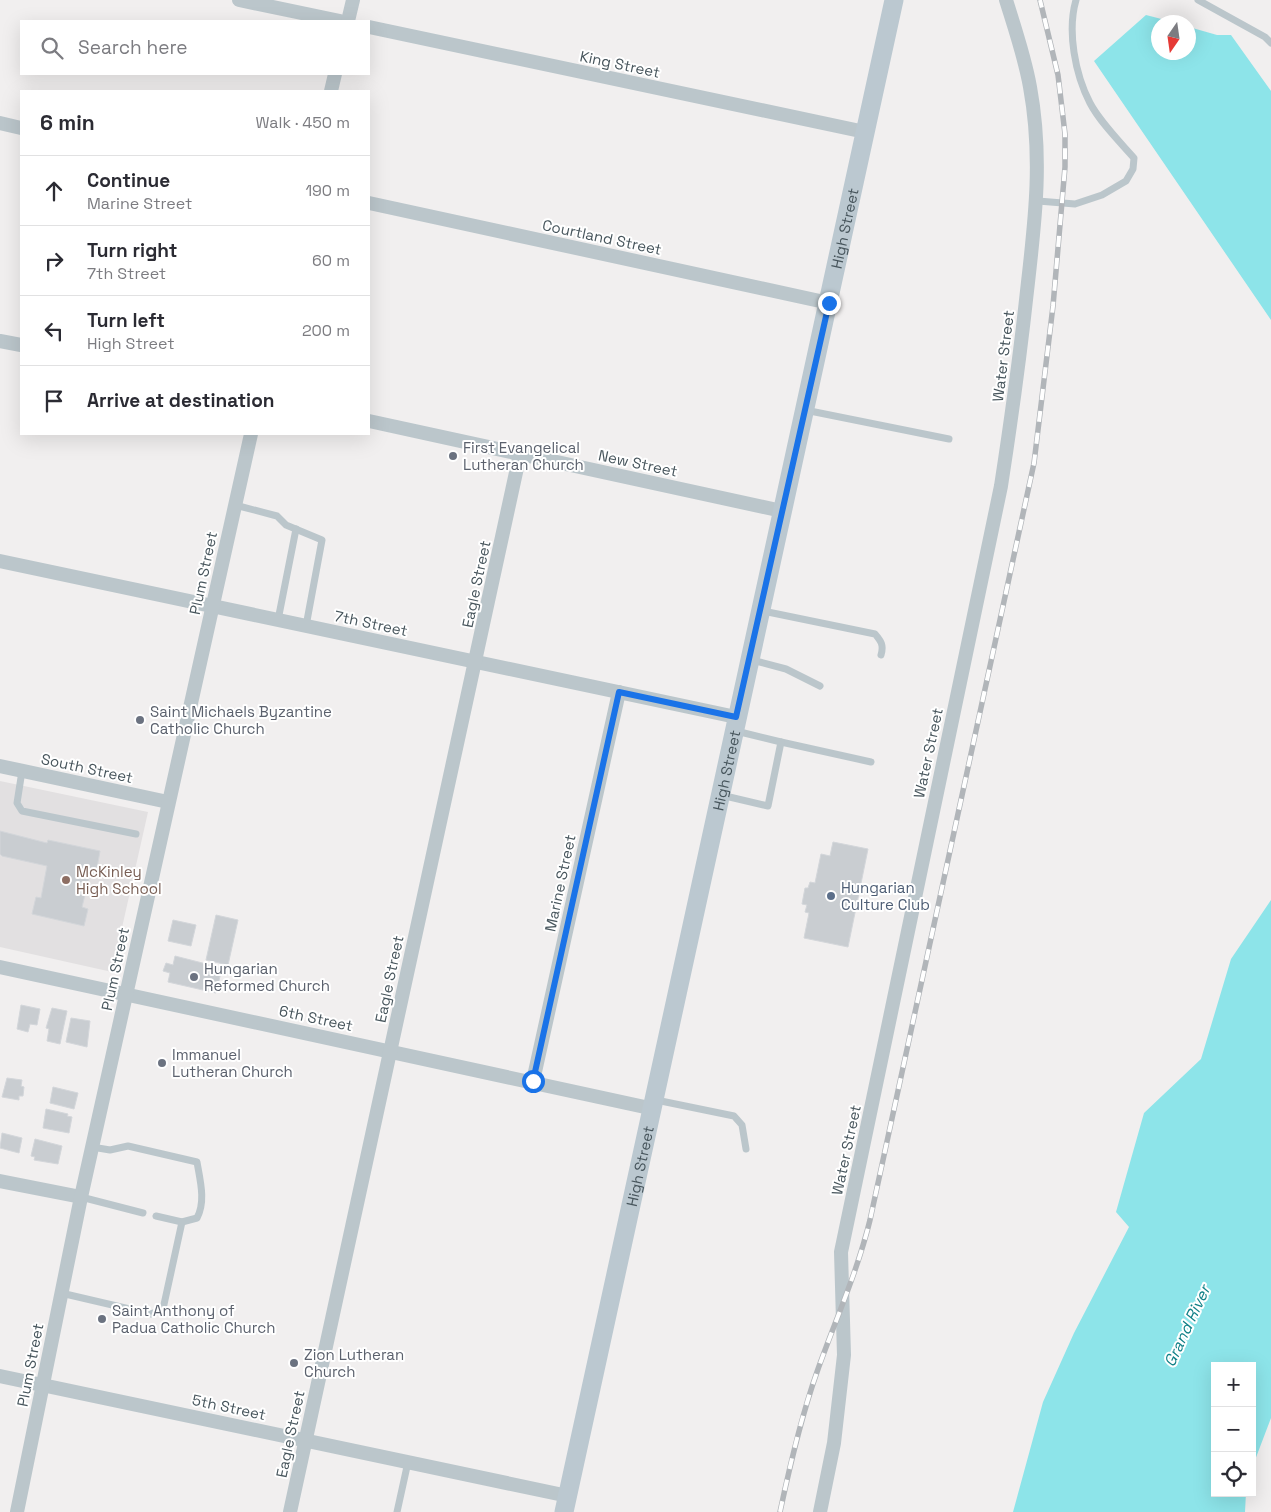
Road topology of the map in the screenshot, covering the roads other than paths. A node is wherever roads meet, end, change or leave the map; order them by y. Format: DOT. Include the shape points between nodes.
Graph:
graph roads {
  1 [pos="238,0"];
  2 [pos="353,0"];
  3 [pos="894,0"];
  4 [pos="1006,0"];
  5 [pos="1076,0"];
  6 [pos="1198,0"];
  7 [pos="335,20"];
  8 [pos="348,20"];
  9 [pos="370,27"];
  10 [pos="1271,43"];
  11 [pos="335,75"];
  12 [pos="331,90"];
  13 [pos="0,123"];
  14 [pos="20,128"];
  15 [pos="865,132"];
  16 [pos="1038,201"];
  17 [pos="370,203"];
  18 [pos="829,303"];
  19 [pos="0,341"];
  20 [pos="20,346"];
  21 [pos="805,410"];
  22 [pos="370,421"];
  23 [pos="251,435"];
  24 [pos="949,439"];
  25 [pos="520,454"];
  26 [pos="235,505"];
  27 [pos="782,511"];
  28 [pos="296,529"];
  29 [pos="0,561"];
  30 [pos="213,606"];
  31 [pos="760,610"];
  32 [pos="278,620"];
  33 [pos="306,626"];
  34 [pos="881,655"];
  35 [pos="749,660"];
  36 [pos="475,662"];
  37 [pos="820,686"];
  38 [pos="619,692"];
  39 [pos="735,723"];
  40 [pos="781,742"];
  41 [pos="871,762"];
  42 [pos="0,766"];
  43 [pos="22,771"];
  44 [pos="720,795"];
  45 [pos="168,802"];
  46 [pos="136,834"];
  47 [pos="0,967"];
  48 [pos="126,994"];
  49 [pos="390,1050"];
  50 [pos="533,1081"];
  51 [pos="655,1105"];
  52 [pos="92,1147"];
  53 [pos="746,1148"];
  54 [pos="0,1181"];
  55 [pos="81,1197"];
  56 [pos="143,1213"];
  57 [pos="156,1216"];
  58 [pos="182,1222"];
  59 [pos="61,1293"];
  60 [pos="0,1376"];
  61 [pos="42,1384"];
  62 [pos="305,1440"];
  63 [pos="408,1462"];
  64 [pos="566,1504"];
  65 [pos="17,1512"];
  66 [pos="290,1512"];
  67 [pos="397,1512"];
  68 [pos="820,1512"];
  1 -- 7 [label="street"];
  2 -- 8 [label="street"];
  3 -- 15 [label="street, High Street"];
  4 -- 16 [label="street, Water Street" via="1030,88"];
  5 -- 16 [label="lane" via="1072,37 1080,76 1090,103 1134,158 1133,169 1126,180 1102,195 1074,204"];
  6 -- 10 [label="lane"];
  9 -- 15 [label="street, King Street"];
  11 -- 12 [label="street"];
  13 -- 14 [label="street"];
  15 -- 18 [label="street, High Street"];
  16 -- 68 [label="street, Water Street" via="1018,375 1001,486 841,1252 844,1355 834,1443"];
  17 -- 18 [label="street, Courtland Street"];
  18 -- 21 [label="street, High Street"];
  19 -- 20 [label="street"];
  21 -- 24 [label="lane"];
  21 -- 27 [label="street, High Street"];
  22 -- 25 [label="street, New Street"];
  23 -- 26 [label="street, Plum Street"];
  25 -- 27 [label="street, New Street"];
  25 -- 36 [label="street, Eagle Street"];
  26 -- 28 [label="lane" via="277,516"];
  26 -- 30 [label="street, Plum Street"];
  27 -- 31 [label="street, High Street"];
  28 -- 32 [label="lane"];
  28 -- 33 [label="lane" via="322,540"];
  29 -- 30 [label="street, 7th Street"];
  30 -- 32 [label="street, 7th Street"];
  30 -- 45 [label="street, Plum Street"];
  31 -- 34 [label="lane" via="875,634 881,641"];
  31 -- 35 [label="street, High Street"];
  32 -- 33 [label="street, 7th Street"];
  33 -- 36 [label="street, 7th Street"];
  35 -- 37 [label="lane" via="786,669"];
  35 -- 39 [label="street, High Street"];
  36 -- 38 [label="street, 7th Street"];
  36 -- 49 [label="street, Eagle Street"];
  38 -- 39 [label="street, 7th Street"];
  38 -- 50 [label="street, Marine Street"];
  39 -- 40 [label="lane"];
  39 -- 44 [label="street, High Street"];
  40 -- 41 [label="lane"];
  40 -- 44 [label="lane" via="768,806"];
  42 -- 43 [label="street, South Street"];
  43 -- 45 [label="street, South Street"];
  43 -- 46 [label="lane" via="17,802 22,811"];
  44 -- 51 [label="street, High Street"];
  45 -- 48 [label="street, Plum Street"];
  47 -- 48 [label="street, 6th Street"];
  48 -- 49 [label="street, 6th Street"];
  48 -- 52 [label="street, Plum Street"];
  49 -- 50 [label="street, 6th Street"];
  49 -- 62 [label="street, Eagle Street"];
  50 -- 51 [label="street, 6th Street"];
  51 -- 53 [label="lane" via="734,1116 742,1125"];
  51 -- 64 [label="street, High Street"];
  52 -- 55 [label="street, Plum Street"];
  52 -- 58 [label="lane" via="110,1150 128,1146 197,1162 202,1187 201,1211 198,1218"];
  54 -- 55 [label="street"];
  55 -- 56 [label="lane"];
  55 -- 59 [label="street, Plum Street"];
  57 -- 58 [label="lane"];
  58 -- 59 [label="lane" via="163,1309 159,1312 151,1314"];
  59 -- 61 [label="street, Plum Street"];
  60 -- 61 [label="street, 5th Street"];
  61 -- 62 [label="street, 5th Street"];
  61 -- 65 [label="street, Plum Street"];
  62 -- 63 [label="street, 5th Street"];
  62 -- 66 [label="street, Eagle Street"];
  63 -- 64 [label="street, 5th Street"];
  63 -- 67 [label="lane"];
}
